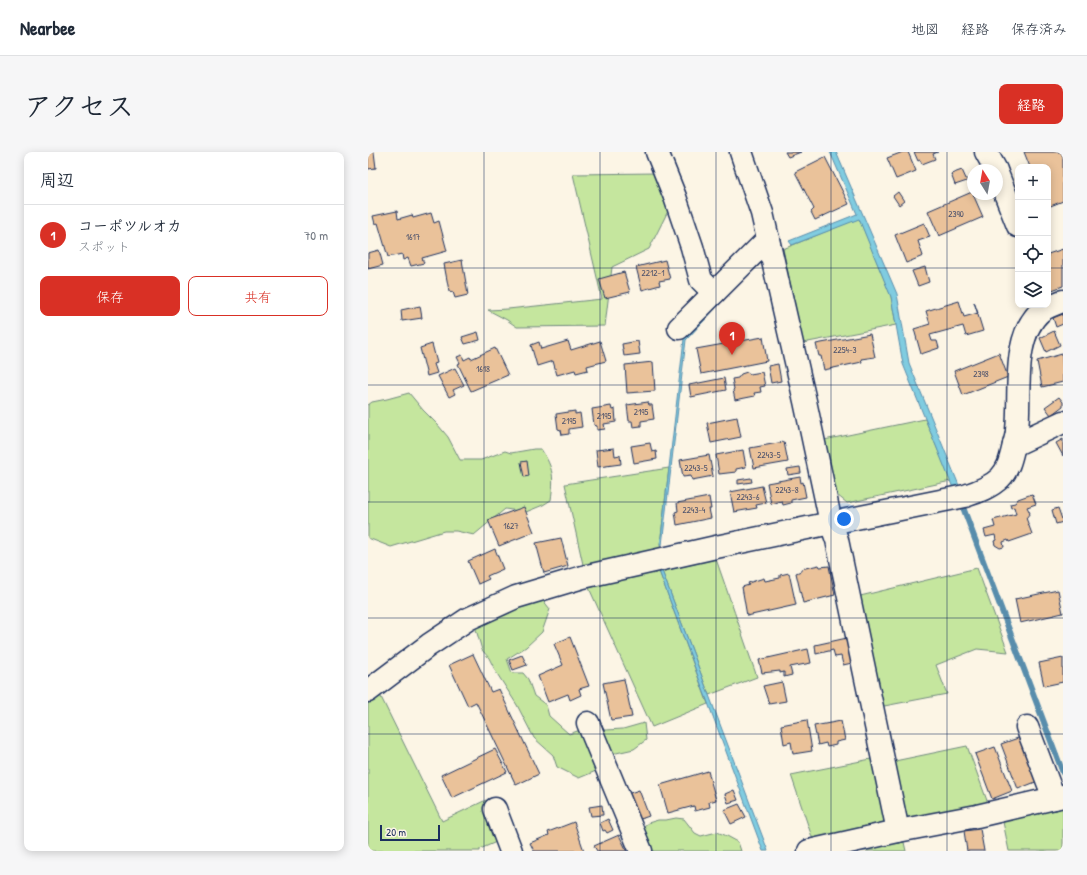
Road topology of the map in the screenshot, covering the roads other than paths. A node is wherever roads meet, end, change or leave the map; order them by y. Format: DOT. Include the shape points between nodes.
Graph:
graph roads {
  1 [pos="657,152"];
  2 [pos="741,152"];
  3 [pos="986,152"];
  4 [pos="992,164"];
  5 [pos="1003,188"];
  6 [pos="1015,218"];
  7 [pos="768,240"];
  8 [pos="714,293"];
  9 [pos="1054,303"];
  10 [pos="679,328"];
  11 [pos="1063,422"];
  12 [pos="1014,445"];
  13 [pos="831,523"];
  14 [pos="368,691"];
  15 [pos="588,723"];
  16 [pos="1027,727"];
  17 [pos="1059,797"];
  18 [pos="495,809"];
  19 [pos="898,831"];
  20 [pos="511,851"];
  21 [pos="641,851"];
  22 [pos="809,851"];
  1 -- 8 [label="street" via="675,197 701,280"];
  2 -- 7 [label="street" via="762,213"];
  3 -- 4 [label="street"];
  5 -- 6 [label="street"];
  7 -- 8 [label="street"];
  7 -- 13 [label="street"];
  8 -- 10 [label="street"];
  9 -- 12 [label="street" via="1041,312 1030,325 1024,338 1020,354 1017,431"];
  11 -- 12 [label="street"];
  12 -- 13 [label="street" via="1010,462 1000,478 978,491 965,496"];
  13 -- 14 [label="street" via="583,577 516,598 468,619"];
  13 -- 19 [label="street" via="837,540"];
  15 -- 21 [label="street"];
  16 -- 17 [label="street"];
  17 -- 19 [label="street"];
  18 -- 20 [label="street"];
  19 -- 22 [label="street"];
}
